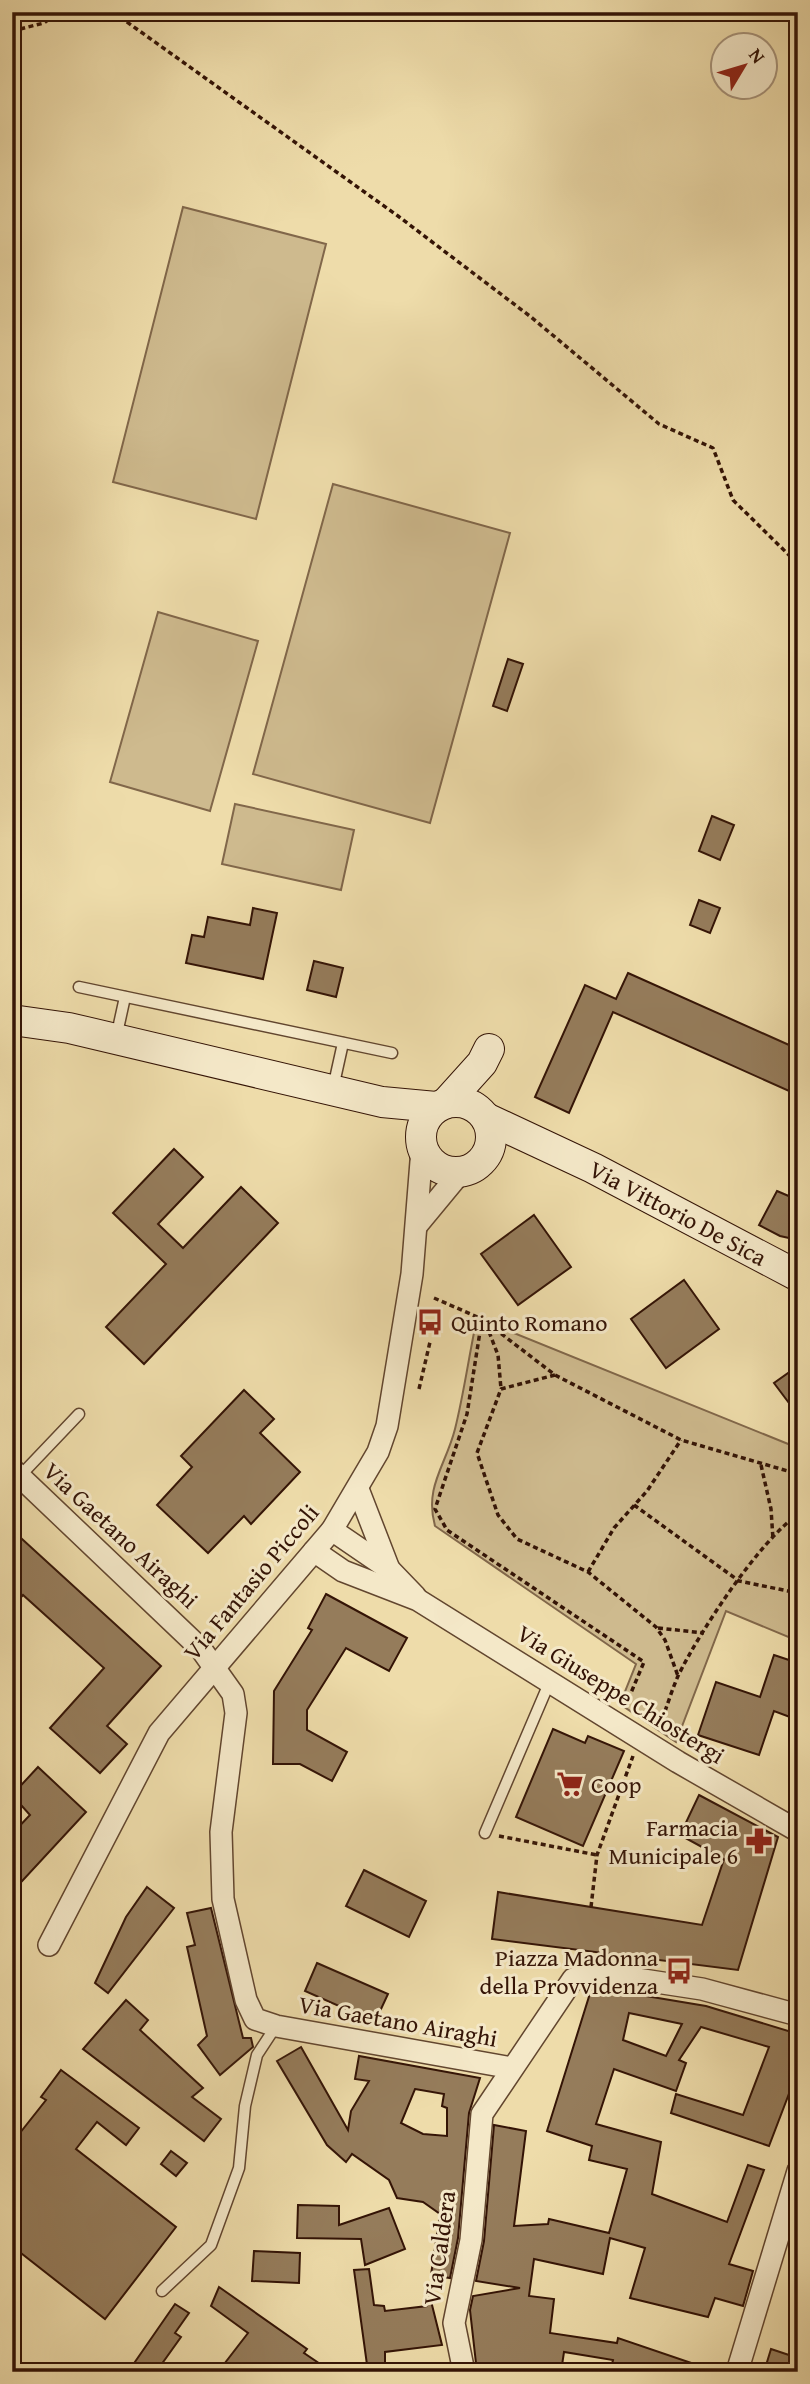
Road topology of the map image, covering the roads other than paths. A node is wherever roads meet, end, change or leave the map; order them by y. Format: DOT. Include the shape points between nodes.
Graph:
graph roads {
  1 [pos="79,987"];
  2 [pos="125,997"];
  3 [pos="12,1020"];
  4 [pos="116,1038"];
  5 [pos="343,1043"];
  6 [pos="392,1054"];
  7 [pos="333,1088"];
  8 [pos="382,1102"];
  9 [pos="441,1105"];
  10 [pos="482,1114"];
  11 [pos="421,1143"];
  12 [pos="559,1151"];
  13 [pos="488,1152"];
  14 [pos="460,1173"];
  15 [pos="417,1225"];
  16 [pos="798,1276"];
  17 [pos="79,1414"];
  18 [pos="16,1473"];
  19 [pos="358,1489"];
  20 [pos="332,1530"];
  21 [pos="314,1551"];
  22 [pos="389,1569"];
  23 [pos="418,1600"];
  24 [pos="214,1666"];
  25 [pos="550,1681"];
  26 [pos="797,1828"];
  27 [pos="485,1833"];
  28 [pos="49,1945"];
  29 [pos="798,2015"];
  30 [pos="276,2026"];
  31 [pos="512,2068"];
  32 [pos="798,2171"];
  33 [pos="794,2193"];
  34 [pos="162,2291"];
  35 [pos="464,2372"];
  36 [pos="737,2372"];
  1 -- 2 [label="lane"];
  2 -- 4 [label="lane"];
  2 -- 5 [label="lane"];
  3 -- 4 [label="street, Via Vittorio De Sica"];
  4 -- 7 [label="street, Via Vittorio De Sica"];
  5 -- 6 [label="lane"];
  5 -- 7 [label="lane"];
  7 -- 8 [label="street, Via Vittorio De Sica"];
  8 -- 9 [label="street, Via Vittorio De Sica"];
  8 -- 11 [label="street, Via Vittorio De Sica"];
  9 -- 10 [label="street, Via Vittorio De Sica" via="468,1104"];
  9 -- 10 [label="street" via="485,1056"];
  9 -- 11 [label="street" via="427,1115"];
  10 -- 12 [label="street, Via Vittorio De Sica"];
  10 -- 13 [label="street" via="491,1140"];
  11 -- 14 [label="street, Via Vittorio De Sica" via="437,1168"];
  11 -- 15 [label="street, Via Fantasio Piccoli"];
  12 -- 13 [label="street, Via Vittorio De Sica"];
  12 -- 16 [label="street, Via Vittorio De Sica"];
  13 -- 14 [label="street" via="482,1162"];
  14 -- 15 [label="street"];
  15 -- 19 [label="street, Via Fantasio Piccoli" via="387,1426"];
  17 -- 18 [label="lane"];
  18 -- 24 [label="street, Via Gaetano Airaghi" via="183,1630"];
  19 -- 20 [label="street, Via Fantasio Piccoli"];
  19 -- 22 [label="street, Via Giuseppe Chiostergi"];
  20 -- 21 [label="street, Via Fantasio Piccoli"];
  20 -- 22 [label="street, Via Giuseppe Chiostergi"];
  21 -- 23 [label="street, Via Giuseppe Chiostergi" via="343,1571"];
  21 -- 24 [label="street, Via Fantasio Piccoli"];
  22 -- 23 [label="street, Via Giuseppe Chiostergi"];
  23 -- 25 [label="street, Via Giuseppe Chiostergi"];
  24 -- 28 [label="street, Via Fantasio Piccoli" via="159,1733"];
  24 -- 30 [label="street, Via Gaetano Airaghi" via="233,1694 236,1713 221,1832 223,1899 247,2003 256,2019"];
  25 -- 26 [label="street, Via Giuseppe Chiostergi" via="678,1762"];
  25 -- 27 [label="lane"];
  29 -- 31 [label="street, Via Caldera" via="729,1994 591,1972 573,1979"];
  30 -- 31 [label="street, Via Gaetano Airaghi"];
  30 -- 34 [label="lane, Via Gaetano Airaghi" via="257,2055 245,2106 239,2168 211,2245"];
  31 -- 35 [label="street, Via Caldera" via="482,2114 479,2132 471,2241 454,2323"];
  32 -- 33 [label="street"];
  33 -- 36 [label="street"];
}
